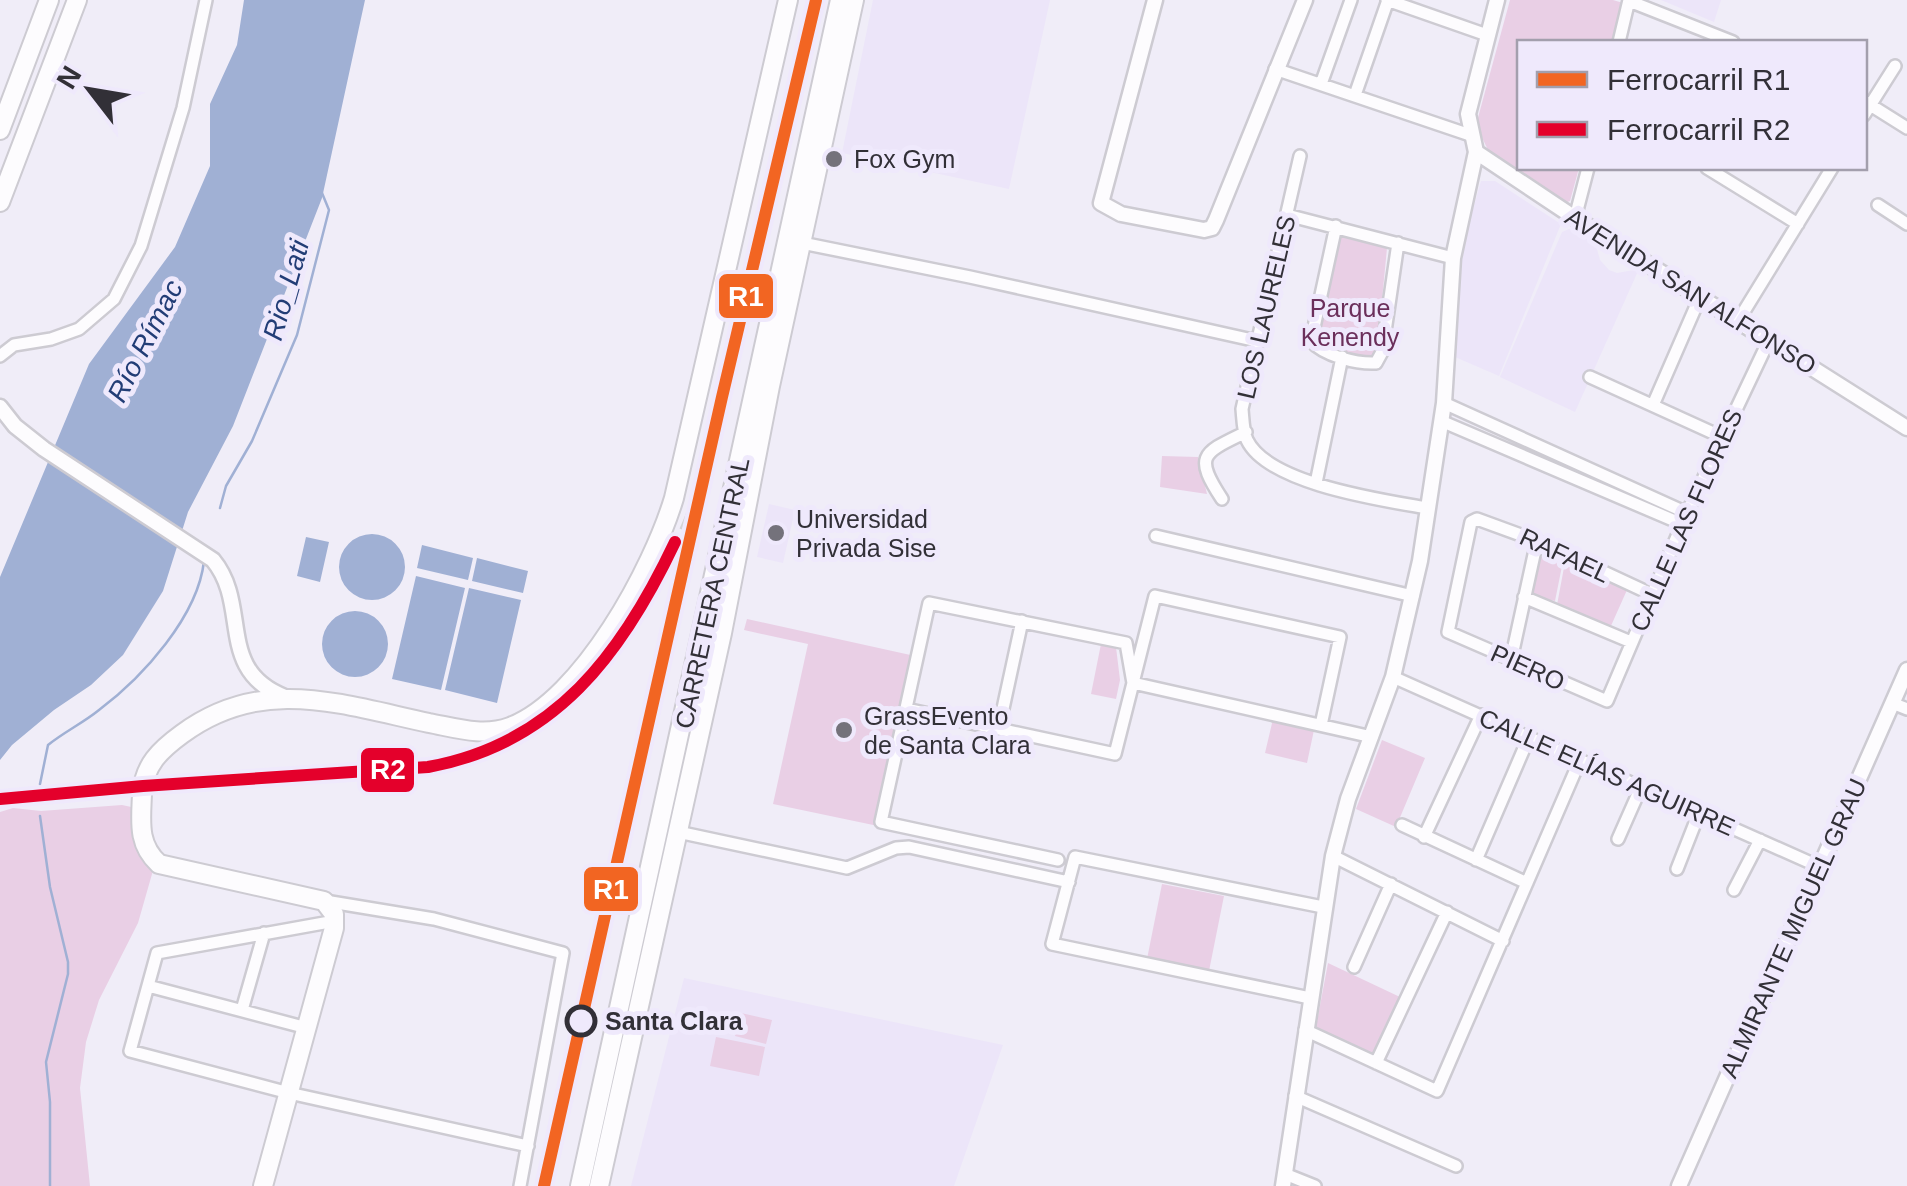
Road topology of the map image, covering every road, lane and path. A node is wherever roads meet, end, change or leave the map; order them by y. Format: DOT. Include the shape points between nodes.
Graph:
graph roads {
  1 [pos="50,0"];
  2 [pos="77,0"];
  3 [pos="206,0"];
  4 [pos="788,0"];
  5 [pos="840,0"];
  6 [pos="854,0"];
  7 [pos="1155,0"];
  8 [pos="1305,0"];
  9 [pos="1351,0"];
  10 [pos="1388,0"];
  11 [pos="1497,0"];
  12 [pos="1629,1"];
  13 [pos="1488,34"];
  14 [pos="1619,40"];
  15 [pos="1727,40"];
  16 [pos="1895,66"];
  17 [pos="1275,69"];
  18 [pos="1321,84"];
  19 [pos="1355,96"];
  20 [pos="1867,107"];
  21 [pos="1907,128"];
  22 [pos="0,130"];
  23 [pos="1470,134"];
  24 [pos="1476,152"];
  25 [pos="1300,156"];
  26 [pos="1587,170"];
  27 [pos="1710,170"];
  28 [pos="1831,170"];
  29 [pos="0,202"];
  30 [pos="1878,205"];
  31 [pos="1287,215"];
  32 [pos="1575,218"];
  33 [pos="1798,224"];
  34 [pos="1907,224"];
  35 [pos="1336,226"];
  36 [pos="802,243"];
  37 [pos="1398,243"];
  38 [pos="1452,258"];
  39 [pos="1700,297"];
  40 [pos="1738,321"];
  41 [pos="1769,340"];
  42 [pos="1257,342"];
  43 [pos="0,356"];
  44 [pos="1342,356"];
  45 [pos="1590,377"];
  46 [pos="1444,403"];
  47 [pos="1653,405"];
  48 [pos="0,407"];
  49 [pos="1441,421"];
  50 [pos="1907,428"];
  51 [pos="1246,432"];
  52 [pos="1722,436"];
  53 [pos="1316,483"];
  54 [pos="1222,498"];
  55 [pos="1427,508"];
  56 [pos="1684,518"];
  57 [pos="1156,536"];
  58 [pos="1537,541"];
  59 [pos="1651,594"];
  60 [pos="1413,596"];
  61 [pos="1524,597"];
  62 [pos="1022,621"];
  63 [pos="1448,632"];
  64 [pos="1631,642"];
  65 [pos="1511,660"];
  66 [pos="1907,670"];
  67 [pos="1393,677"];
  68 [pos="1133,683"];
  69 [pos="286,697"];
  70 [pos="1607,701"];
  71 [pos="1892,703"];
  72 [pos="906,708"];
  73 [pos="1907,710"];
  74 [pos="1481,715"];
  75 [pos="1321,725"];
  76 [pos="999,728"];
  77 [pos="1372,737"];
  78 [pos="1528,737"];
  79 [pos="1580,760"];
  80 [pos="1641,787"];
  81 [pos="1699,813"];
  82 [pos="1402,825"];
  83 [pos="678,832"];
  84 [pos="1424,837"];
  85 [pos="1618,839"];
  86 [pos="1760,840"];
  87 [pos="1333,856"];
  88 [pos="1058,860"];
  89 [pos="1476,860"];
  90 [pos="1820,867"];
  91 [pos="1677,869"];
  92 [pos="1068,882"];
  93 [pos="1527,883"];
  94 [pos="1391,884"];
  95 [pos="1734,890"];
  96 [pos="324,901"];
  97 [pos="1324,907"];
  98 [pos="1448,912"];
  99 [pos="335,921"];
  100 [pos="264,933"];
  101 [pos="1503,940"];
  102 [pos="1354,967"];
  103 [pos="148,986"];
  104 [pos="1310,998"];
  105 [pos="242,1010"];
  106 [pos="307,1028"];
  107 [pos="1305,1030"];
  108 [pos="1376,1063"];
  109 [pos="289,1093"];
  110 [pos="1295,1096"];
  111 [pos="528,1146"];
  112 [pos="1456,1166"];
  113 [pos="1284,1180"];
  114 [pos="269,1185"];
  115 [pos="520,1186"];
  116 [pos="580,1186"];
  117 [pos="598,1186"];
  118 [pos="1315,1186"];
  119 [pos="1679,1186"];
  1 -- 22 [label="main road"];
  2 -- 29 [label="main road"];
  3 -- 43 [label="street" via="183,108 141,246 114,299 79,329 14,344"];
  4 -- 69 [label="main road" via="674,498 656,551 604,640 542,706 491,732"];
  5 -- 116 [label="main road, CARRETERA CENTRAL"];
  6 -- 36 [label="main road, CARRETERA CENTRAL"];
  7 -- 17 [label="street" via="1101,198 1107,209 1212,228"];
  8 -- 17 [label="street"];
  9 -- 18 [label="street"];
  10 -- 13 [label="street"];
  10 -- 19 [label="street"];
  11 -- 13 [label="street"];
  12 -- 14 [label="street"];
  12 -- 15 [label="street"];
  13 -- 23 [label="street" via="1468,114"];
  16 -- 20 [label="street"];
  17 -- 18 [label="street"];
  18 -- 19 [label="street"];
  19 -- 23 [label="street"];
  20 -- 21 [label="street"];
  23 -- 24 [label="street"];
  24 -- 32 [label="street, AVENIDA SAN ALFONSO"];
  24 -- 38 [label="street"];
  25 -- 31 [label="street, LOS LAURELES"];
  26 -- 32 [label="street"];
  27 -- 33 [label="street"];
  28 -- 33 [label="street"];
  30 -- 34 [label="street"];
  31 -- 35 [label="street"];
  31 -- 42 [label="street, LOS LAURELES"];
  32 -- 39 [label="street, AVENIDA SAN ALFONSO"];
  33 -- 40 [label="street"];
  35 -- 37 [label="street"];
  35 -- 44 [label="street" via="1312,342"];
  36 -- 42 [label="street"];
  36 -- 83 [label="main road, CARRETERA CENTRAL"];
  37 -- 38 [label="street"];
  37 -- 44 [label="street" via="1379,358 1371,364"];
  38 -- 46 [label="street"];
  39 -- 40 [label="street, AVENIDA SAN ALFONSO"];
  39 -- 47 [label="street"];
  40 -- 41 [label="street, AVENIDA SAN ALFONSO"];
  41 -- 50 [label="street, AVENIDA SAN ALFONSO"];
  41 -- 52 [label="street, CALLE LAS FLORES"];
  42 -- 51 [label="street, LOS LAURELES" via="1242,409"];
  44 -- 53 [label="street"];
  45 -- 47 [label="street"];
  46 -- 49 [label="street"];
  46 -- 56 [label="street"];
  47 -- 52 [label="street"];
  48 -- 69 [label="street" via="44,449 214,560 228,584 245,664"];
  49 -- 55 [label="street"];
  49 -- 56 [label="street"];
  51 -- 53 [label="street, LOS LAURELES" via="1264,462"];
  51 -- 54 [label="street" via="1206,455 1205,473"];
  52 -- 56 [label="street, CALLE LAS FLORES"];
  53 -- 55 [label="street, LOS LAURELES"];
  55 -- 60 [label="street"];
  56 -- 59 [label="street, CALLE LAS FLORES"];
  57 -- 60 [label="street"];
  58 -- 59 [label="street, RAFAEL"];
  58 -- 61 [label="street"];
  58 -- 63 [label="street, RAFAEL" via="1489,521 1471,522"];
  59 -- 64 [label="street, CALLE LAS FLORES"];
  60 -- 67 [label="street"];
  61 -- 64 [label="street"];
  61 -- 65 [label="street"];
  62 -- 68 [label="street" via="1126,643"];
  62 -- 72 [label="street" via="929,603"];
  62 -- 76 [label="street"];
  63 -- 65 [label="street, PIERO"];
  64 -- 70 [label="street, CALLE LAS FLORES"];
  65 -- 70 [label="street, PIERO"];
  66 -- 71 [label="street, ALMIRANTE MIGUEL GRAU"];
  67 -- 74 [label="street, CALLE ELÍAS AGUIRRE"];
  67 -- 77 [label="street"];
  68 -- 75 [label="street"];
  68 -- 75 [label="street" via="1155,596 1340,637"];
  68 -- 76 [label="street" via="1115,754"];
  69 -- 96 [label="main road" via="227,707 160,751 143,786 142,838 164,867"];
  71 -- 73 [label="street"];
  71 -- 90 [label="street, ALMIRANTE MIGUEL GRAU"];
  72 -- 76 [label="street"];
  72 -- 88 [label="street" via="881,822"];
  74 -- 78 [label="street, CALLE ELÍAS AGUIRRE"];
  74 -- 84 [label="street"];
  75 -- 77 [label="street"];
  77 -- 87 [label="street"];
  78 -- 79 [label="street, CALLE ELÍAS AGUIRRE"];
  78 -- 89 [label="street"];
  79 -- 80 [label="street, CALLE ELÍAS AGUIRRE"];
  79 -- 93 [label="street"];
  80 -- 81 [label="street, CALLE ELÍAS AGUIRRE"];
  80 -- 85 [label="street"];
  81 -- 86 [label="street, CALLE ELÍAS AGUIRRE"];
  81 -- 91 [label="street"];
  82 -- 84 [label="street"];
  83 -- 92 [label="street" via="846,868 908,847"];
  83 -- 117 [label="main road, CARRETERA CENTRAL"];
  84 -- 89 [label="street"];
  86 -- 90 [label="street, CALLE ELÍAS AGUIRRE"];
  86 -- 95 [label="street"];
  87 -- 94 [label="street"];
  87 -- 97 [label="street"];
  89 -- 93 [label="street"];
  90 -- 119 [label="street, ALMIRANTE MIGUEL GRAU"];
  92 -- 97 [label="street" via="1075,857"];
  92 -- 104 [label="street" via="1052,944"];
  93 -- 101 [label="street"];
  94 -- 98 [label="street"];
  94 -- 102 [label="street"];
  96 -- 99 [label="main road"];
  96 -- 111 [label="street" via="434,919 563,953"];
  97 -- 104 [label="street"];
  98 -- 101 [label="street"];
  98 -- 108 [label="street"];
  99 -- 100 [label="street"];
  99 -- 106 [label="main road"];
  100 -- 103 [label="street" via="157,953"];
  100 -- 105 [label="street"];
  101 -- 108 [label="street" via="1437,1091"];
  103 -- 105 [label="street"];
  103 -- 109 [label="street" via="130,1051"];
  104 -- 107 [label="street"];
  105 -- 106 [label="street"];
  106 -- 109 [label="main road"];
  107 -- 108 [label="street"];
  107 -- 110 [label="street"];
  109 -- 111 [label="street"];
  109 -- 114 [label="main road"];
  110 -- 112 [label="street"];
  110 -- 113 [label="street"];
  111 -- 115 [label="street"];
  113 -- 118 [label="street"];
}
